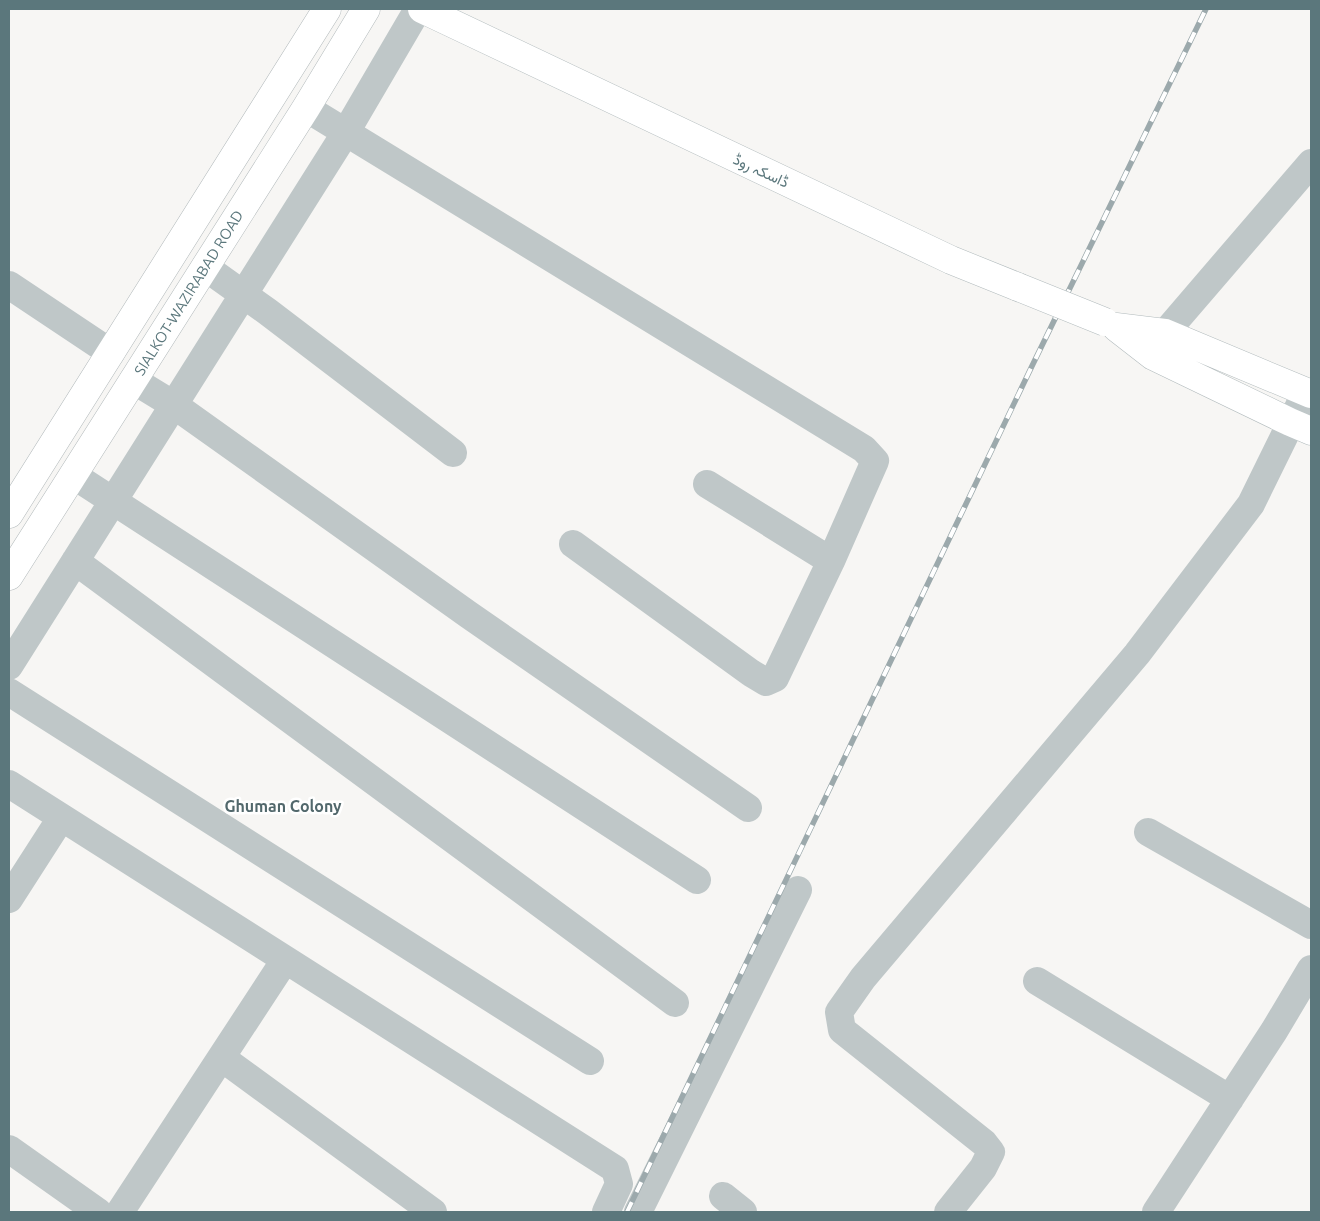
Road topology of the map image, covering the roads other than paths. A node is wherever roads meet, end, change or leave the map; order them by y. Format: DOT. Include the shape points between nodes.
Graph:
graph roads {
  1 [pos="327,9"];
  2 [pos="366,9"];
  3 [pos="418,9"];
  4 [pos="422,9"];
  5 [pos="306,108"];
  6 [pos="346,132"];
  7 [pos="1311,163"];
  8 [pos="205,267"];
  9 [pos="9,285"];
  10 [pos="243,294"];
  11 [pos="1111,325"];
  12 [pos="1165,333"];
  13 [pos="111,353"];
  14 [pos="133,380"];
  15 [pos="1309,393"];
  16 [pos="174,405"];
  17 [pos="1301,426"];
  18 [pos="453,453"];
  19 [pos="73,475"];
  20 [pos="707,484"];
  21 [pos="113,501"];
  22 [pos="9,514"];
  23 [pos="573,544"];
  24 [pos="75,561"];
  25 [pos="831,561"];
  26 [pos="9,576"];
  27 [pos="9,666"];
  28 [pos="9,692"];
  29 [pos="9,784"];
  30 [pos="748,808"];
  31 [pos="61,818"];
  32 [pos="1148,832"];
  33 [pos="697,880"];
  34 [pos="798,890"];
  35 [pos="9,899"];
  36 [pos="1311,925"];
  37 [pos="285,960"];
  38 [pos="1311,969"];
  39 [pos="1037,981"];
  40 [pos="676,1003"];
  41 [pos="1302,1007"];
  42 [pos="222,1058"];
  43 [pos="590,1061"];
  44 [pos="1230,1099"];
  45 [pos="9,1149"];
  46 [pos="98,1212"];
  47 [pos="120,1212"];
  48 [pos="433,1212"];
  49 [pos="606,1212"];
  50 [pos="638,1212"];
  51 [pos="948,1212"];
  52 [pos="1156,1212"];
  1 -- 13 [label="main road"];
  2 -- 5 [label="main road, SIALKOT-WAZIRABAD ROAD"];
  3 -- 6 [label="street"];
  4 -- 11 [label="main road, ڈاسکہ روڈ, bridge" via="951,260"];
  5 -- 6 [label="street"];
  5 -- 8 [label="main road, SIALKOT-WAZIRABAD ROAD"];
  6 -- 10 [label="street"];
  6 -- 25 [label="street" via="864,449 875,461"];
  7 -- 12 [label="street"];
  8 -- 10 [label="street"];
  8 -- 14 [label="main road, SIALKOT-WAZIRABAD ROAD"];
  9 -- 13 [label="street"];
  10 -- 16 [label="street"];
  10 -- 18 [label="street"];
  11 -- 12 [label="main road"];
  11 -- 17 [label="main road" via="1153,356"];
  12 -- 15 [label="main road"];
  13 -- 22 [label="main road"];
  14 -- 16 [label="street"];
  14 -- 19 [label="main road, SIALKOT-WAZIRABAD ROAD"];
  15 -- 17 [label="street"];
  16 -- 21 [label="street"];
  16 -- 30 [label="street"];
  17 -- 51 [label="street" via="1251,504 1137,654 864,978 839,1012 842,1030 984,1143 991,1152 983,1168"];
  19 -- 21 [label="street"];
  19 -- 26 [label="main road, SIALKOT-WAZIRABAD ROAD"];
  20 -- 25 [label="street"];
  21 -- 24 [label="street"];
  21 -- 33 [label="street"];
  23 -- 25 [label="street" via="766,682 775,678"];
  24 -- 27 [label="street"];
  24 -- 40 [label="street"];
  28 -- 43 [label="street"];
  29 -- 31 [label="street"];
  31 -- 35 [label="street"];
  31 -- 37 [label="street"];
  32 -- 36 [label="street"];
  34 -- 50 [label="street"];
  37 -- 42 [label="street"];
  37 -- 49 [label="street" via="615,1169 619,1184"];
  38 -- 41 [label="street"];
  39 -- 44 [label="street"];
  41 -- 44 [label="street" via="1274,1031"];
  42 -- 47 [label="street"];
  42 -- 48 [label="street"];
  44 -- 52 [label="street"];
  45 -- 46 [label="street"];
}
